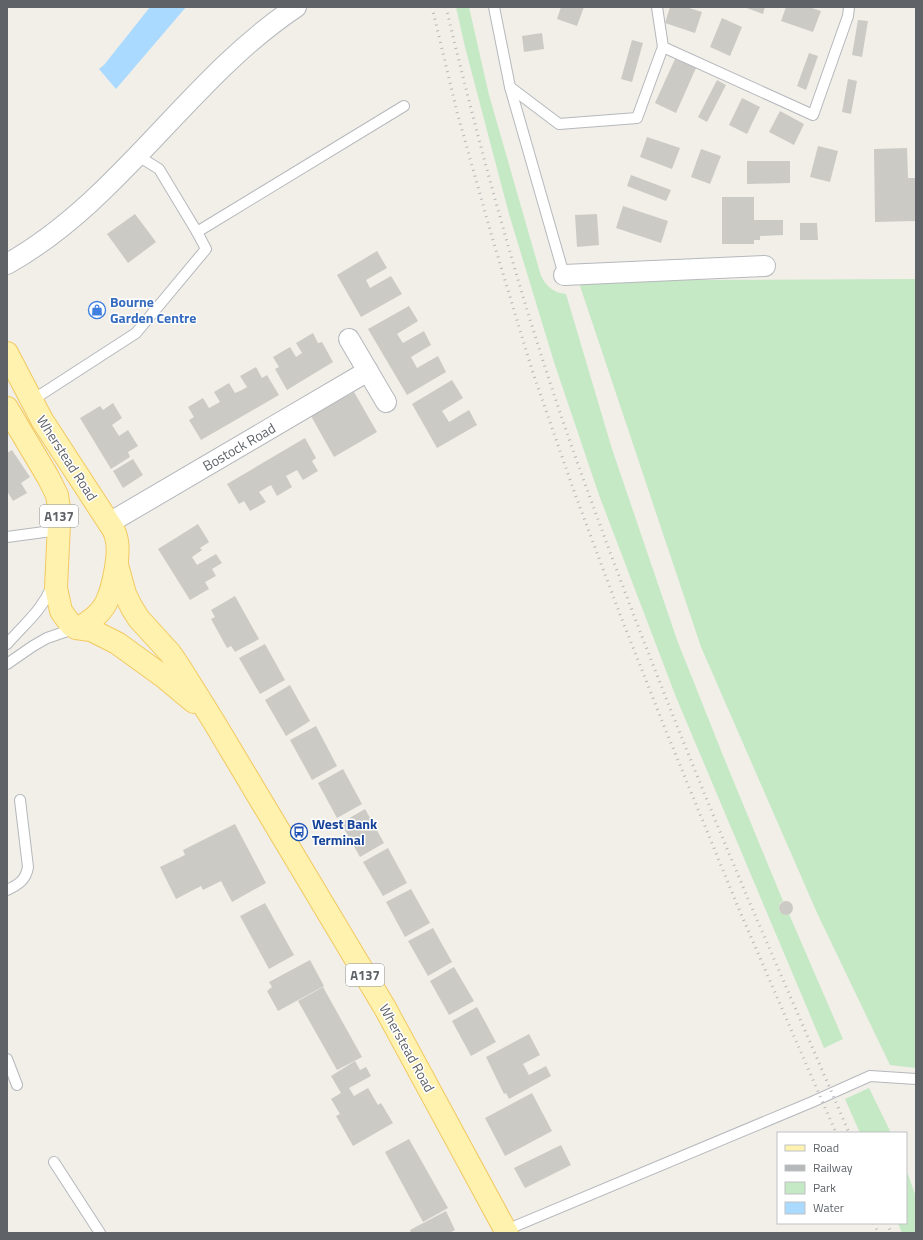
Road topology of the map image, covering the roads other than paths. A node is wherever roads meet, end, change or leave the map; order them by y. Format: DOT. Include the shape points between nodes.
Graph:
graph roads {
  1 [pos="296,7"];
  2 [pos="494,7"];
  3 [pos="657,7"];
  4 [pos="849,7"];
  5 [pos="663,47"];
  6 [pos="510,87"];
  7 [pos="404,106"];
  8 [pos="138,156"];
  9 [pos="197,232"];
  10 [pos="7,264"];
  11 [pos="765,266"];
  12 [pos="564,275"];
  13 [pos="349,339"];
  14 [pos="7,353"];
  15 [pos="368,371"];
  16 [pos="31,401"];
  17 [pos="386,402"];
  18 [pos="8,413"];
  19 [pos="109,523"];
  20 [pos="59,530"];
  21 [pos="7,537"];
  22 [pos="117,565"];
  23 [pos="56,576"];
  24 [pos="77,627"];
  25 [pos="7,644"];
  26 [pos="7,664"];
  27 [pos="214,722"];
  28 [pos="20,800"];
  29 [pos="7,890"];
  30 [pos="7,1059"];
  31 [pos="916,1079"];
  32 [pos="17,1085"];
  33 [pos="54,1162"];
  34 [pos="507,1232"];
  35 [pos="100,1233"];
  1 -- 8 [label="street" via="272,22 200,88"];
  2 -- 6 [label="lane"];
  3 -- 5 [label="lane"];
  4 -- 5 [label="lane" via="813,115"];
  5 -- 6 [label="lane" via="637,118 559,124"];
  6 -- 12 [label="lane"];
  7 -- 9 [label="lane"];
  8 -- 9 [label="lane" via="160,170"];
  8 -- 10 [label="street" via="58,230 29,252"];
  9 -- 16 [label="lane" via="206,249 136,333"];
  11 -- 12 [label="street"];
  13 -- 15 [label="street"];
  14 -- 16 [label="main road, Wherstead Road / A137"];
  15 -- 17 [label="street"];
  15 -- 19 [label="street, Bostock Road"];
  16 -- 19 [label="main road, Wherstead Road / A137"];
  18 -- 20 [label="main road, Wherstead Road / A137" via="57,495"];
  19 -- 22 [label="main road, Wherstead Road / A137" via="118,545"];
  20 -- 21 [label="lane"];
  20 -- 23 [label="main road, Wherstead Road / A137"];
  22 -- 24 [label="main road, Wherstead Road / A137" via="106,604 93,618"];
  22 -- 27 [label="main road, Wherstead Road / A137" via="132,608 170,653"];
  23 -- 24 [label="main road, Wherstead Road / A137" via="61,611 68,622"];
  23 -- 25 [label="lane" via="38,611"];
  24 -- 26 [label="lane" via="47,638"];
  24 -- 27 [label="main road, Wherstead Road / A137" via="91,630 136,656 187,695"];
  27 -- 34 [label="main road, Wherstead Road / A137" via="385,1008"];
  28 -- 29 [label="lane" via="27,874 21,882"];
  30 -- 32 [label="lane"];
  31 -- 34 [label="lane" via="870,1076"];
  33 -- 35 [label="lane"];
}
